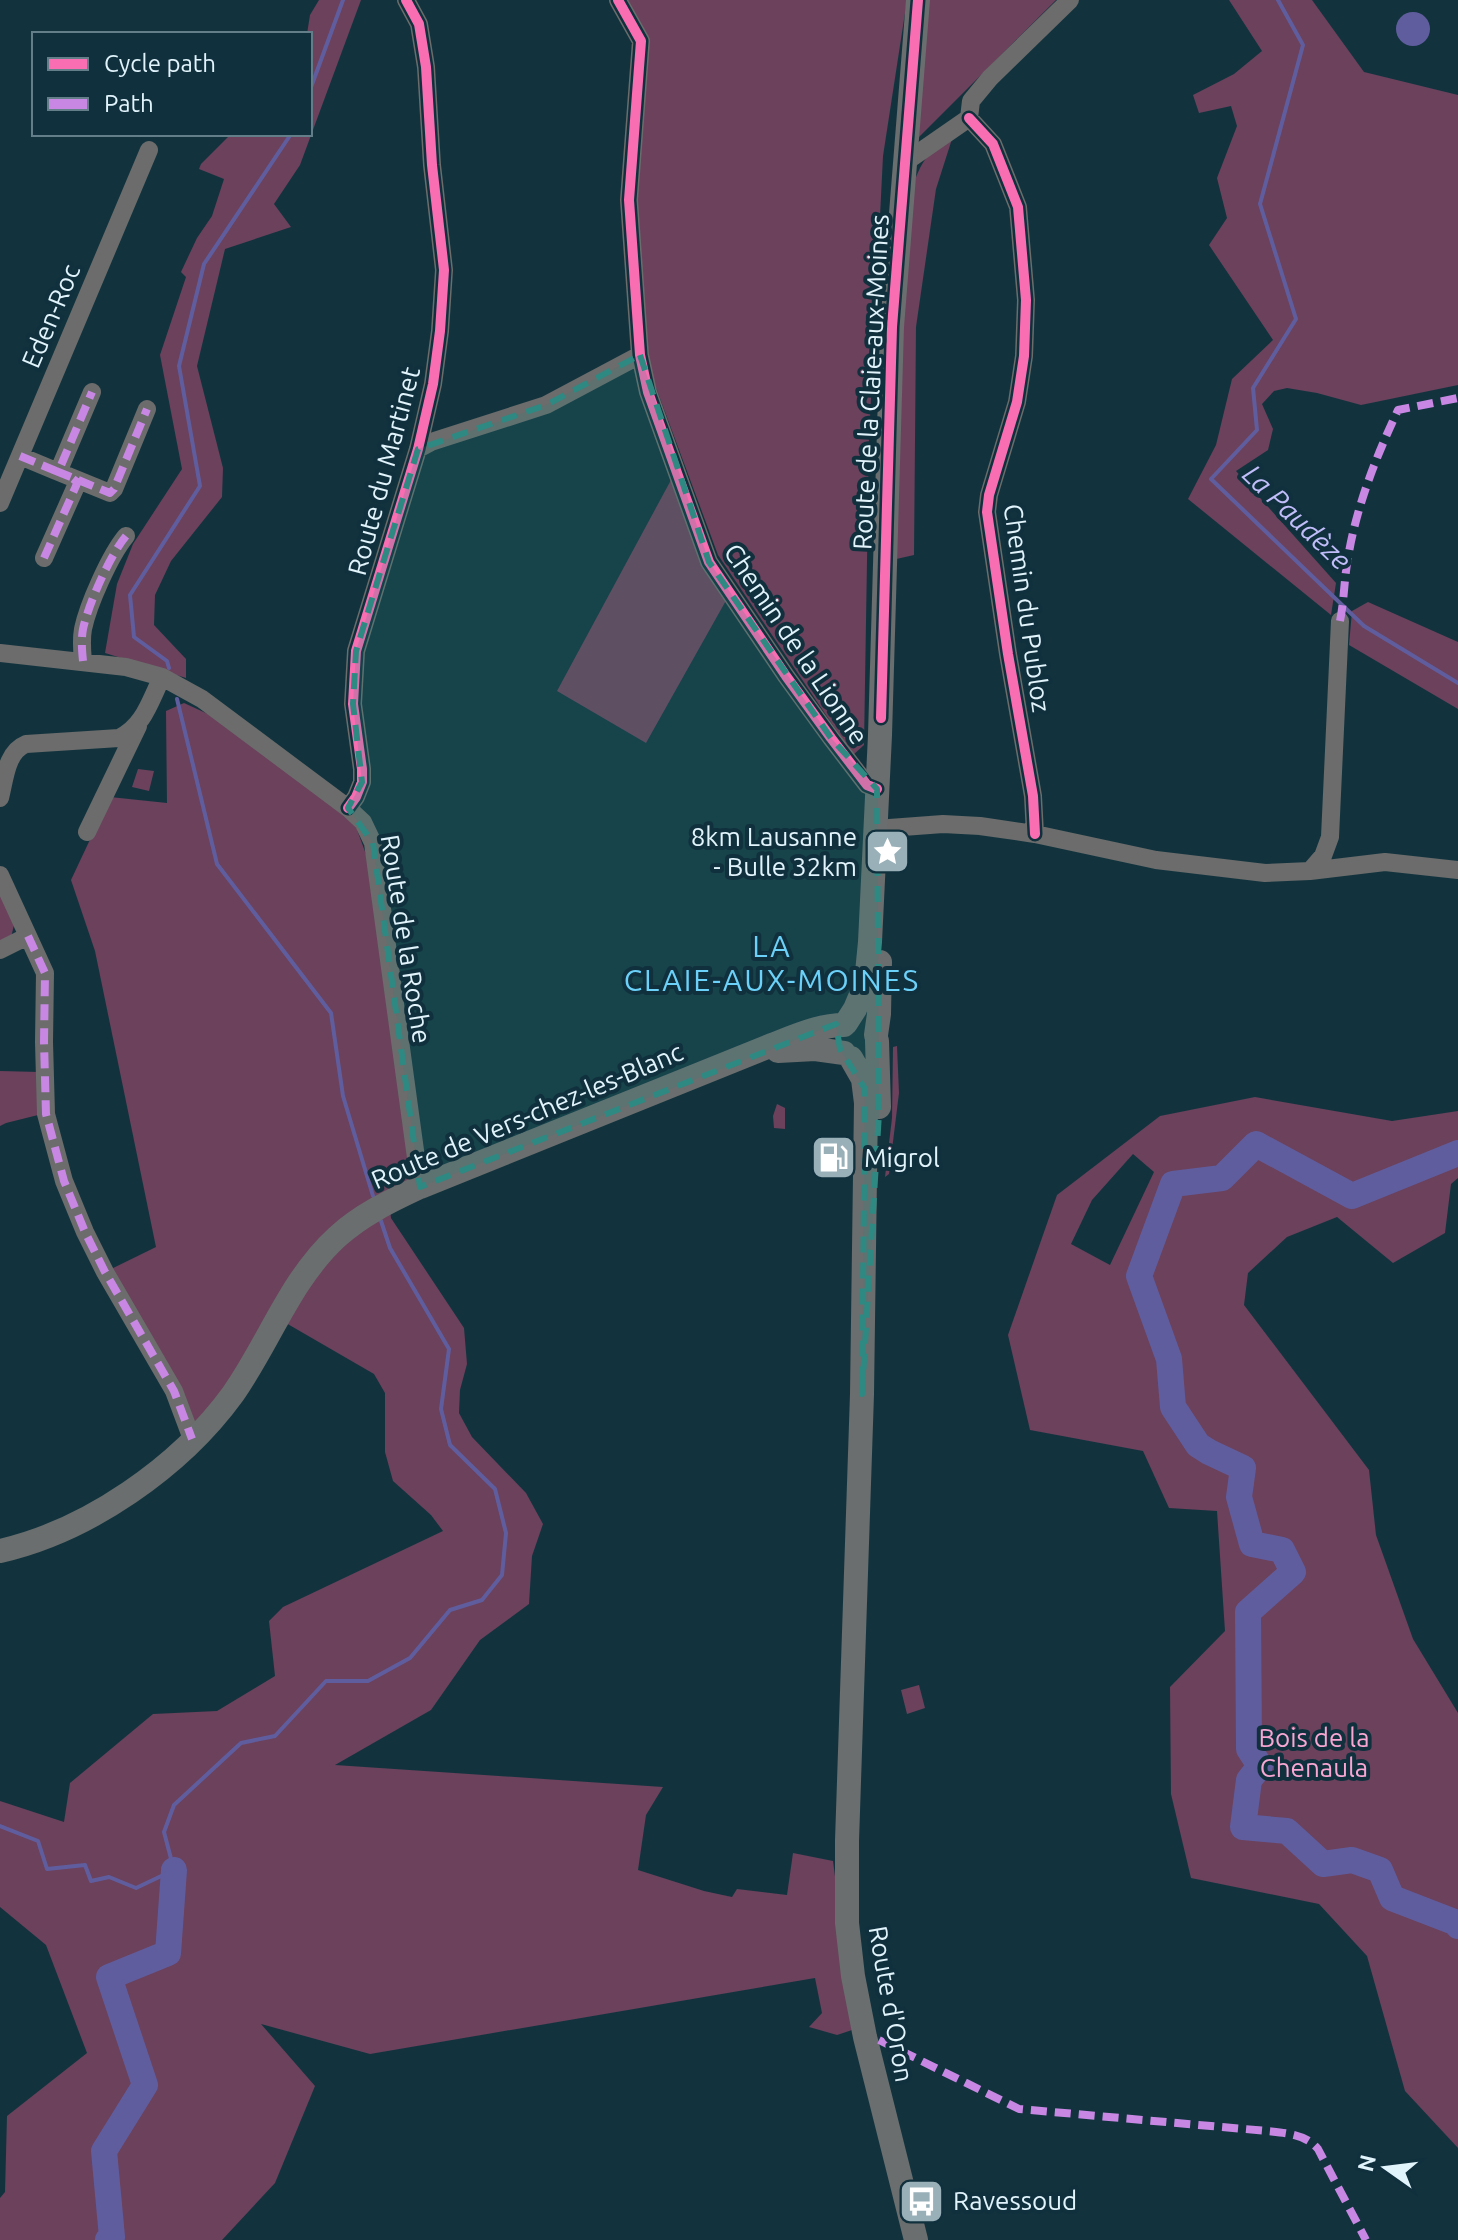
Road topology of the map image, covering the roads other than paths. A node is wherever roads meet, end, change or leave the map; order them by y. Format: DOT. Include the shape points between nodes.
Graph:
graph roads {
  1 [pos="406,0"];
  2 [pos="618,0"];
  3 [pos="918,0"];
  4 [pos="1070,0"];
  5 [pos="969,118"];
  6 [pos="149,150"];
  7 [pos="904,163"];
  8 [pos="640,355"];
  9 [pos="92,392"];
  10 [pos="147,409"];
  11 [pos="418,449"];
  12 [pos="20,456"];
  13 [pos="64,474"];
  14 [pos="0,503"];
  15 [pos="126,536"];
  16 [pos="44,558"];
  17 [pos="1340,621"];
  18 [pos="0,653"];
  19 [pos="83,661"];
  20 [pos="162,677"];
  21 [pos="138,726"];
  22 [pos="877,789"];
  23 [pos="0,798"];
  24 [pos="348,808"];
  25 [pos="876,829"];
  26 [pos="87,832"];
  27 [pos="1035,834"];
  28 [pos="1458,870"];
  29 [pos="1310,871"];
  30 [pos="0,875"];
  31 [pos="874,880"];
  32 [pos="28,936"];
  33 [pos="0,950"];
  34 [pos="845,1024"];
  35 [pos="877,1038"];
  36 [pos="847,1056"];
  37 [pos="740,1058"];
  38 [pos="420,1187"];
  39 [pos="862,1394"];
  40 [pos="192,1439"];
  41 [pos="0,1551"];
  42 [pos="852,1677"];
  43 [pos="916,2240"];
  1 -- 11 [label="street, Route du Martinet" via="419,24 426,67 444,270 433,384"];
  2 -- 8 [label="street, Chemin de la Lionne" via="641,41 629,200"];
  3 -- 7 [label="main road, Route de la Claie-aux-Moines"];
  4 -- 5 [label="street" via="990,78 971,101"];
  5 -- 7 [label="street"];
  5 -- 27 [label="street, Chemin du Publoz" via="993,144 1018,207 1026,300 1024,356 987,512"];
  6 -- 12 [label="street, Eden-Roc"];
  7 -- 22 [label="main road, Route de la Claie-aux-Moines" via="892,327"];
  8 -- 11 [label="street" via="546,405"];
  8 -- 22 [label="street, Chemin de la Lionne" via="648,392 709,562 822,726 867,785"];
  9 -- 13 [label="street" via="59,470"];
  10 -- 13 [label="street" via="110,493"];
  11 -- 24 [label="street, Route du Martinet" via="356,651 353,704 362,782"];
  12 -- 13 [label="street"];
  12 -- 14 [label="street, Eden-Roc"];
  13 -- 16 [label="street" via="77,482"];
  15 -- 19 [label="street" via="89,610"];
  17 -- 29 [label="street" via="1330,837"];
  18 -- 19 [label="street, Route de la Roche"];
  19 -- 20 [label="street, Route de la Roche"];
  20 -- 21 [label="street"];
  20 -- 24 [label="street, Route de la Roche" via="202,699"];
  21 -- 23 [label="street" via="119,738 17,748"];
  21 -- 26 [label="street"];
  22 -- 25 [label="main road, Route de la Claie-aux-Moines"];
  24 -- 38 [label="street, Route de la Roche" via="363,822 373,843"];
  25 -- 27 [label="street" via="943,824"];
  25 -- 31 [label="main road, Route de la Claie-aux-Moines"];
  27 -- 29 [label="street" via="1220,869"];
  28 -- 29 [label="street" via="1385,862"];
  30 -- 32 [label="street"];
  31 -- 34 [label="main road, Route de la Claie-aux-Moines" via="868,973"];
  31 -- 35 [label="main road, Route de la Claie-aux-Moines" via="880,965"];
  32 -- 33 [label="street"];
  32 -- 40 [label="street" via="45,973 46,1114 64,1181 105,1272 174,1391"];
  34 -- 35 [label="main road" via="865,1021"];
  34 -- 36 [label="main road" via="838,1039"];
  34 -- 37 [label="main road, Route de Vers-chez-les-Blanc"];
  35 -- 36 [label="main road" via="868,1055"];
  35 -- 39 [label="main road, Route de la Claie-aux-Moines" via="878,1139"];
  36 -- 37 [label="main road, Route de Vers-chez-les-Blanc" via="795,1049"];
  36 -- 39 [label="main road, Route de la Claie-aux-Moines" via="863,1079 866,1103"];
  37 -- 38 [label="main road, Route de Vers-chez-les-Blanc"];
  38 -- 40 [label="main road, Route de Vers-chez-les-Blanc" via="359,1219 313,1263 233,1393"];
  39 -- 42 [label="main road, Route de la Claie-aux-Moines"];
  40 -- 41 [label="main road, Route de Vers-chez-les-Blanc" via="132,1491 76,1524"];
  42 -- 43 [label="main road, Route d'Oron" via="846,1877 850,1953 867,2048"];
}
